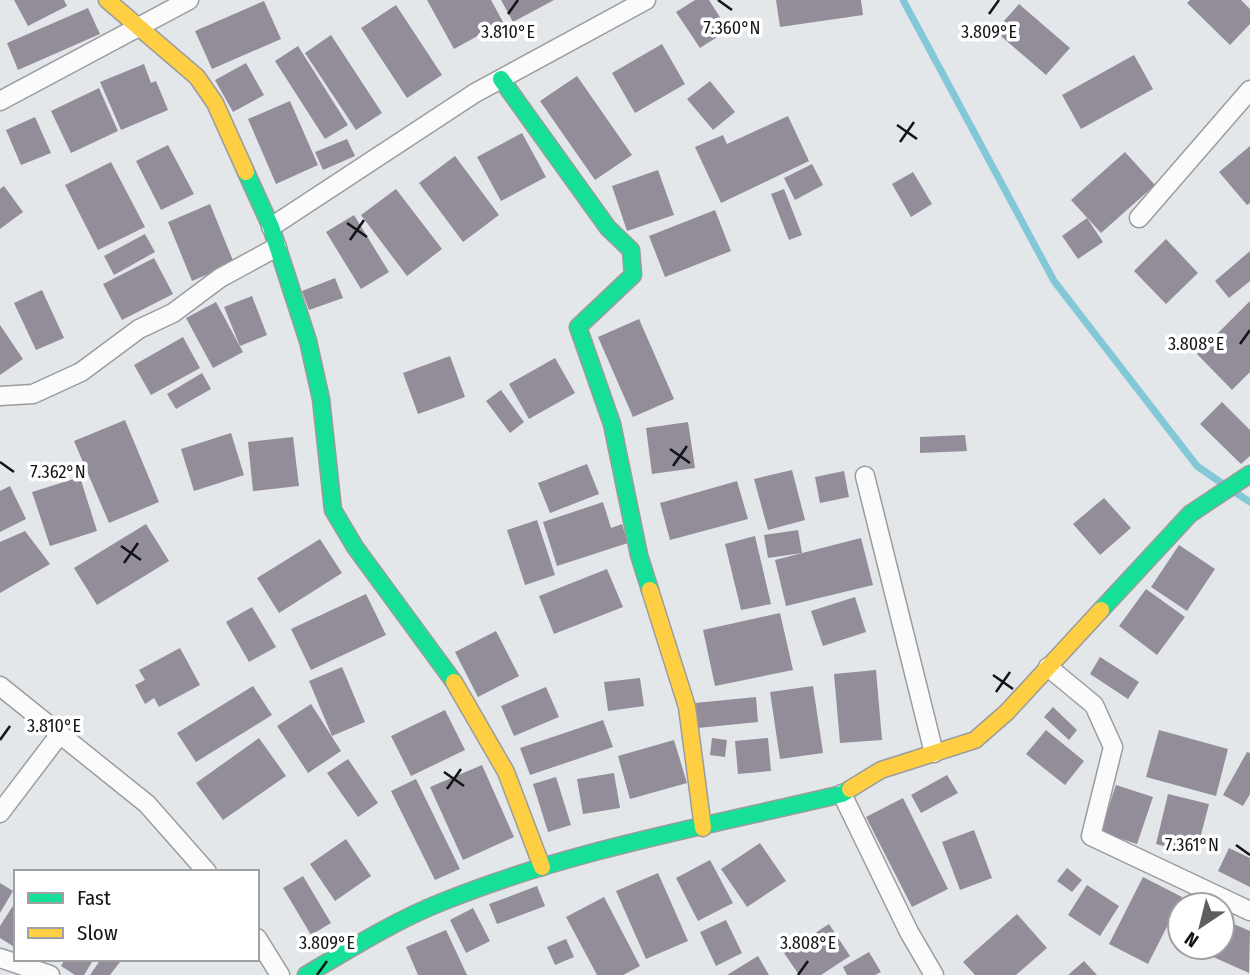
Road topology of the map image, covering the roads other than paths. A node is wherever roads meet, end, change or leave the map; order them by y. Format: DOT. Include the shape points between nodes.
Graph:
graph roads {
  1 [pos="107,0"];
  2 [pos="189,0"];
  3 [pos="646,0"];
  4 [pos="139,27"];
  5 [pos="501,79"];
  6 [pos="1250,90"];
  7 [pos="0,101"];
  8 [pos="1139,218"];
  9 [pos="271,227"];
  10 [pos="277,247"];
  11 [pos="0,396"];
  12 [pos="1250,474"];
  13 [pos="865,476"];
  14 [pos="1048,667"];
  15 [pos="0,686"];
  16 [pos="60,734"];
  17 [pos="934,754"];
  18 [pos="842,794"];
  19 [pos="0,813"];
  20 [pos="703,828"];
  21 [pos="542,867"];
  22 [pos="205,870"];
  23 [pos="1250,911"];
  24 [pos="259,941"];
  25 [pos="0,958"];
  26 [pos="50,975"];
  27 [pos="280,975"];
  28 [pos="306,975"];
  29 [pos="934,975"];
  1 -- 4 [label="street"];
  2 -- 4 [label="street"];
  3 -- 5 [label="street"];
  4 -- 7 [label="street"];
  4 -- 9 [label="street" via="197,77 215,103"];
  5 -- 9 [label="street"];
  5 -- 20 [label="street" via="608,228 631,250 633,275 579,327 612,424 639,555 687,707"];
  6 -- 8 [label="street"];
  9 -- 10 [label="street"];
  10 -- 11 [label="street" via="220,278 173,313 139,329 81,372 33,394"];
  10 -- 21 [label="street" via="317,374 333,510 461,694 506,772"];
  12 -- 14 [label="street" via="1190,514"];
  13 -- 17 [label="street"];
  14 -- 17 [label="street" via="975,740"];
  14 -- 23 [label="street" via="1094,705 1113,747 1091,836"];
  15 -- 16 [label="street"];
  16 -- 19 [label="street"];
  16 -- 22 [label="street" via="147,804"];
  17 -- 18 [label="street" via="881,770"];
  18 -- 20 [label="street"];
  18 -- 29 [label="street"];
  20 -- 21 [label="street"];
  21 -- 28 [label="street" via="385,928"];
  24 -- 27 [label="street"];
  25 -- 26 [label="street"];
}
